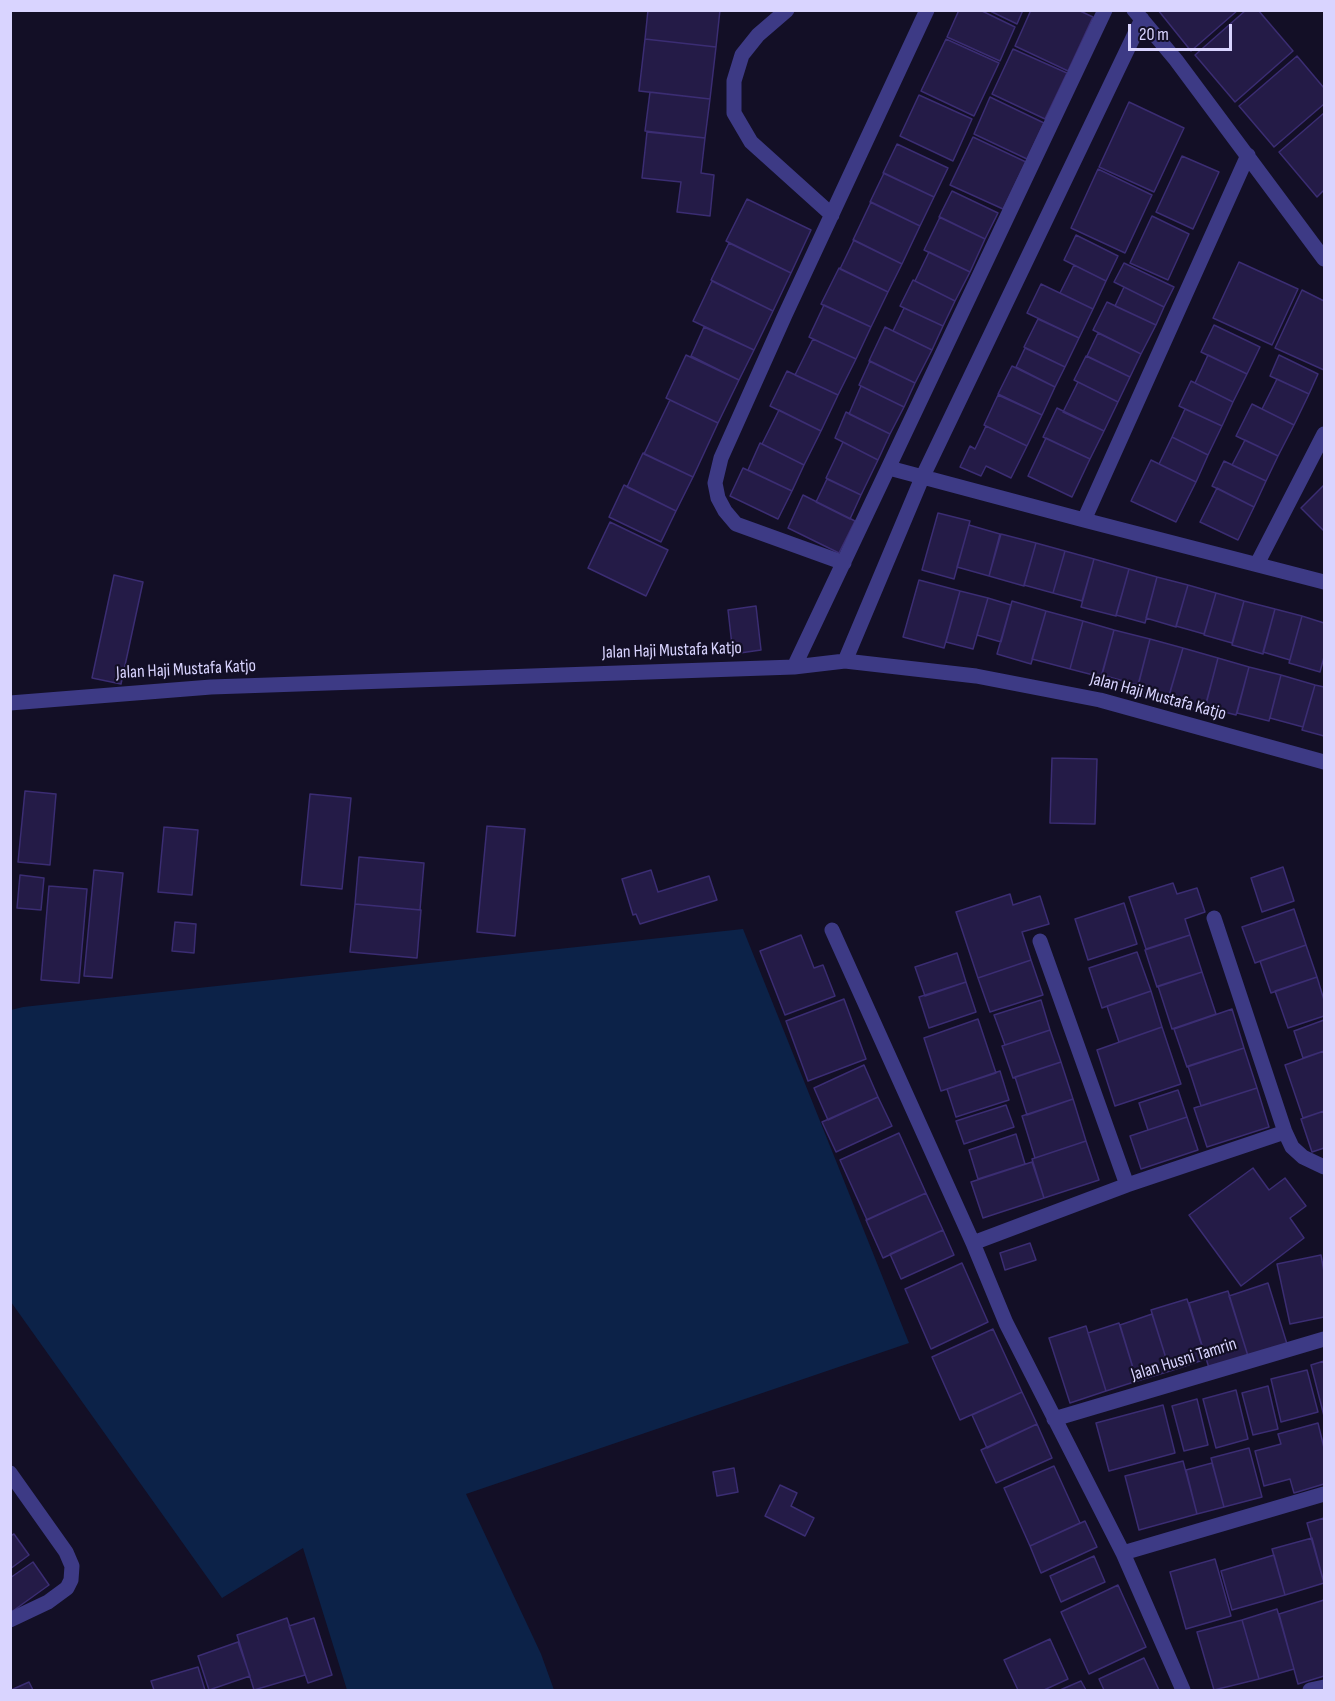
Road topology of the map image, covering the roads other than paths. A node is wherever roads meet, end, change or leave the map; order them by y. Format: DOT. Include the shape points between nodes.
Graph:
graph roads {
  1 [pos="787,10"];
  2 [pos="927,10"];
  3 [pos="1105,10"];
  4 [pos="1138,15"];
  5 [pos="1248,155"];
  6 [pos="832,215"];
  7 [pos="1324,259"];
  8 [pos="1324,434"];
  9 [pos="889,468"];
  10 [pos="922,478"];
  11 [pos="1084,520"];
  12 [pos="844,563"];
  13 [pos="1257,564"];
  14 [pos="1324,582"];
  15 [pos="845,661"];
  16 [pos="794,667"];
  17 [pos="10,703"];
  18 [pos="1324,762"];
  19 [pos="1214,918"];
  20 [pos="832,930"];
  21 [pos="1040,941"];
  22 [pos="1285,1132"];
  23 [pos="1324,1167"];
  24 [pos="1127,1185"];
  25 [pos="973,1243"];
  26 [pos="1324,1339"];
  27 [pos="1054,1419"];
  28 [pos="10,1473"];
  29 [pos="1324,1494"];
  30 [pos="1122,1553"];
  31 [pos="10,1620"];
  32 [pos="1324,1687"];
  33 [pos="1183,1690"];
  34 [pos="1310,1690"];
  1 -- 6 [label="street" via="742,54 734,81 734,113 751,142"];
  2 -- 6 [label="street"];
  3 -- 9 [label="street"];
  4 -- 5 [label="street"];
  4 -- 10 [label="street"];
  5 -- 7 [label="street"];
  5 -- 11 [label="street"];
  6 -- 12 [label="street" via="721,458 715,483 718,498 736,524"];
  8 -- 13 [label="street"];
  9 -- 10 [label="street"];
  9 -- 12 [label="street"];
  10 -- 11 [label="street"];
  10 -- 15 [label="street"];
  11 -- 13 [label="street"];
  12 -- 16 [label="street"];
  13 -- 14 [label="street"];
  15 -- 16 [label="street, Jalan Haji Mustafa Katjo"];
  15 -- 18 [label="street, Jalan Haji Mustafa Katjo" via="975,676 1100,700"];
  16 -- 17 [label="street, Jalan Haji Mustafa Katjo" via="211,687"];
  19 -- 22 [label="street"];
  20 -- 25 [label="street"];
  21 -- 24 [label="street"];
  22 -- 23 [label="street" via="1292,1147"];
  22 -- 24 [label="street"];
  24 -- 25 [label="street"];
  25 -- 27 [label="street" via="1006,1323"];
  26 -- 27 [label="street, Jalan Husni Tamrin"];
  27 -- 30 [label="street"];
  28 -- 31 [label="street" via="72,1566 67,1588"];
  29 -- 30 [label="street"];
  30 -- 33 [label="street"];
  32 -- 34 [label="street"];
}
